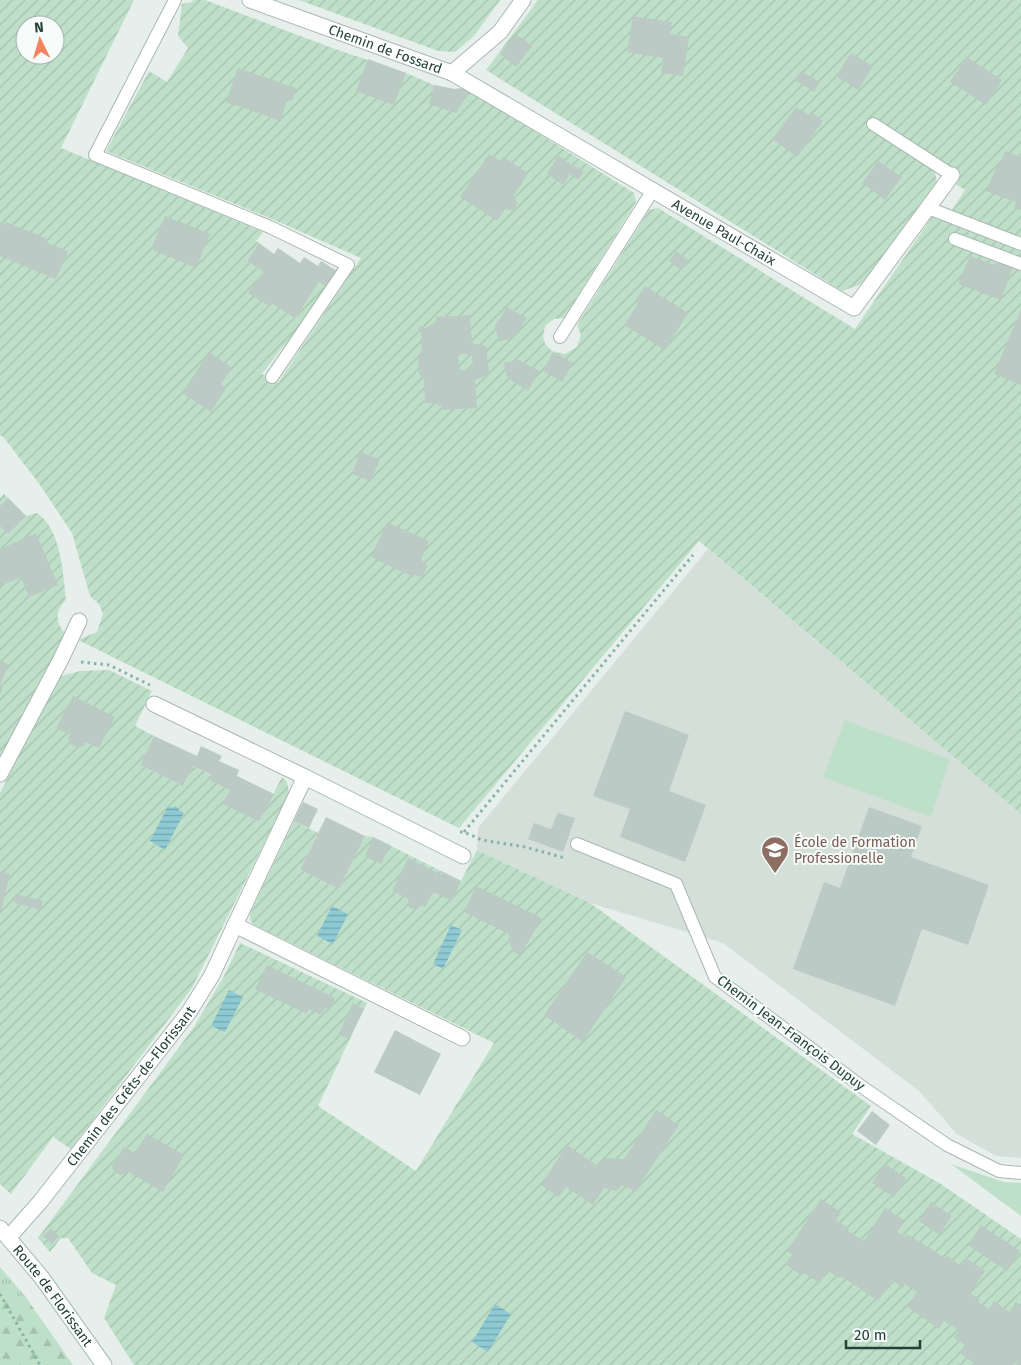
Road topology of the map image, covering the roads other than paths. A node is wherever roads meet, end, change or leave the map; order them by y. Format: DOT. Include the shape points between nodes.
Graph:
graph roads {
  1 [pos="175,0"];
  2 [pos="250,0"];
  3 [pos="523,0"];
  4 [pos="452,73"];
  5 [pos="873,124"];
  6 [pos="952,175"];
  7 [pos="653,190"];
  8 [pos="928,208"];
  9 [pos="954,239"];
  10 [pos="1021,244"];
  11 [pos="1021,264"];
  12 [pos="560,337"];
  13 [pos="272,377"];
  14 [pos="79,620"];
  15 [pos="154,704"];
  16 [pos="0,774"];
  17 [pos="305,777"];
  18 [pos="577,844"];
  19 [pos="463,856"];
  20 [pos="235,925"];
  21 [pos="462,1038"];
  22 [pos="1021,1173"];
  23 [pos="4,1233"];
  24 [pos="104,1365"];
  1 -- 13 [label="lane" via="95,155 270,227 348,265"];
  2 -- 4 [label="street, Chemin de Fossard"];
  3 -- 4 [label="street, Chemin de Fossard" via="500,32"];
  4 -- 7 [label="street, Avenue Paul-Chaix"];
  5 -- 6 [label="lane"];
  6 -- 8 [label="street, Avenue Paul-Chaix"];
  7 -- 8 [label="street, Avenue Paul-Chaix" via="854,308"];
  7 -- 12 [label="lane"];
  8 -- 10 [label="lane"];
  9 -- 11 [label="lane"];
  14 -- 16 [label="street"];
  15 -- 17 [label="street"];
  17 -- 19 [label="street"];
  17 -- 20 [label="street, Chemin des Crêts-de-Florissant"];
  18 -- 22 [label="lane, Chemin Jean-François Dupuy" via="676,884 715,978 865,1089 947,1144 998,1171"];
  20 -- 21 [label="street"];
  20 -- 23 [label="street, Chemin des Crêts-de-Florissant" via="212,975 189,1012 40,1202"];
  23 -- 24 [label="street, Route de Florissant" via="42,1278"];
}
